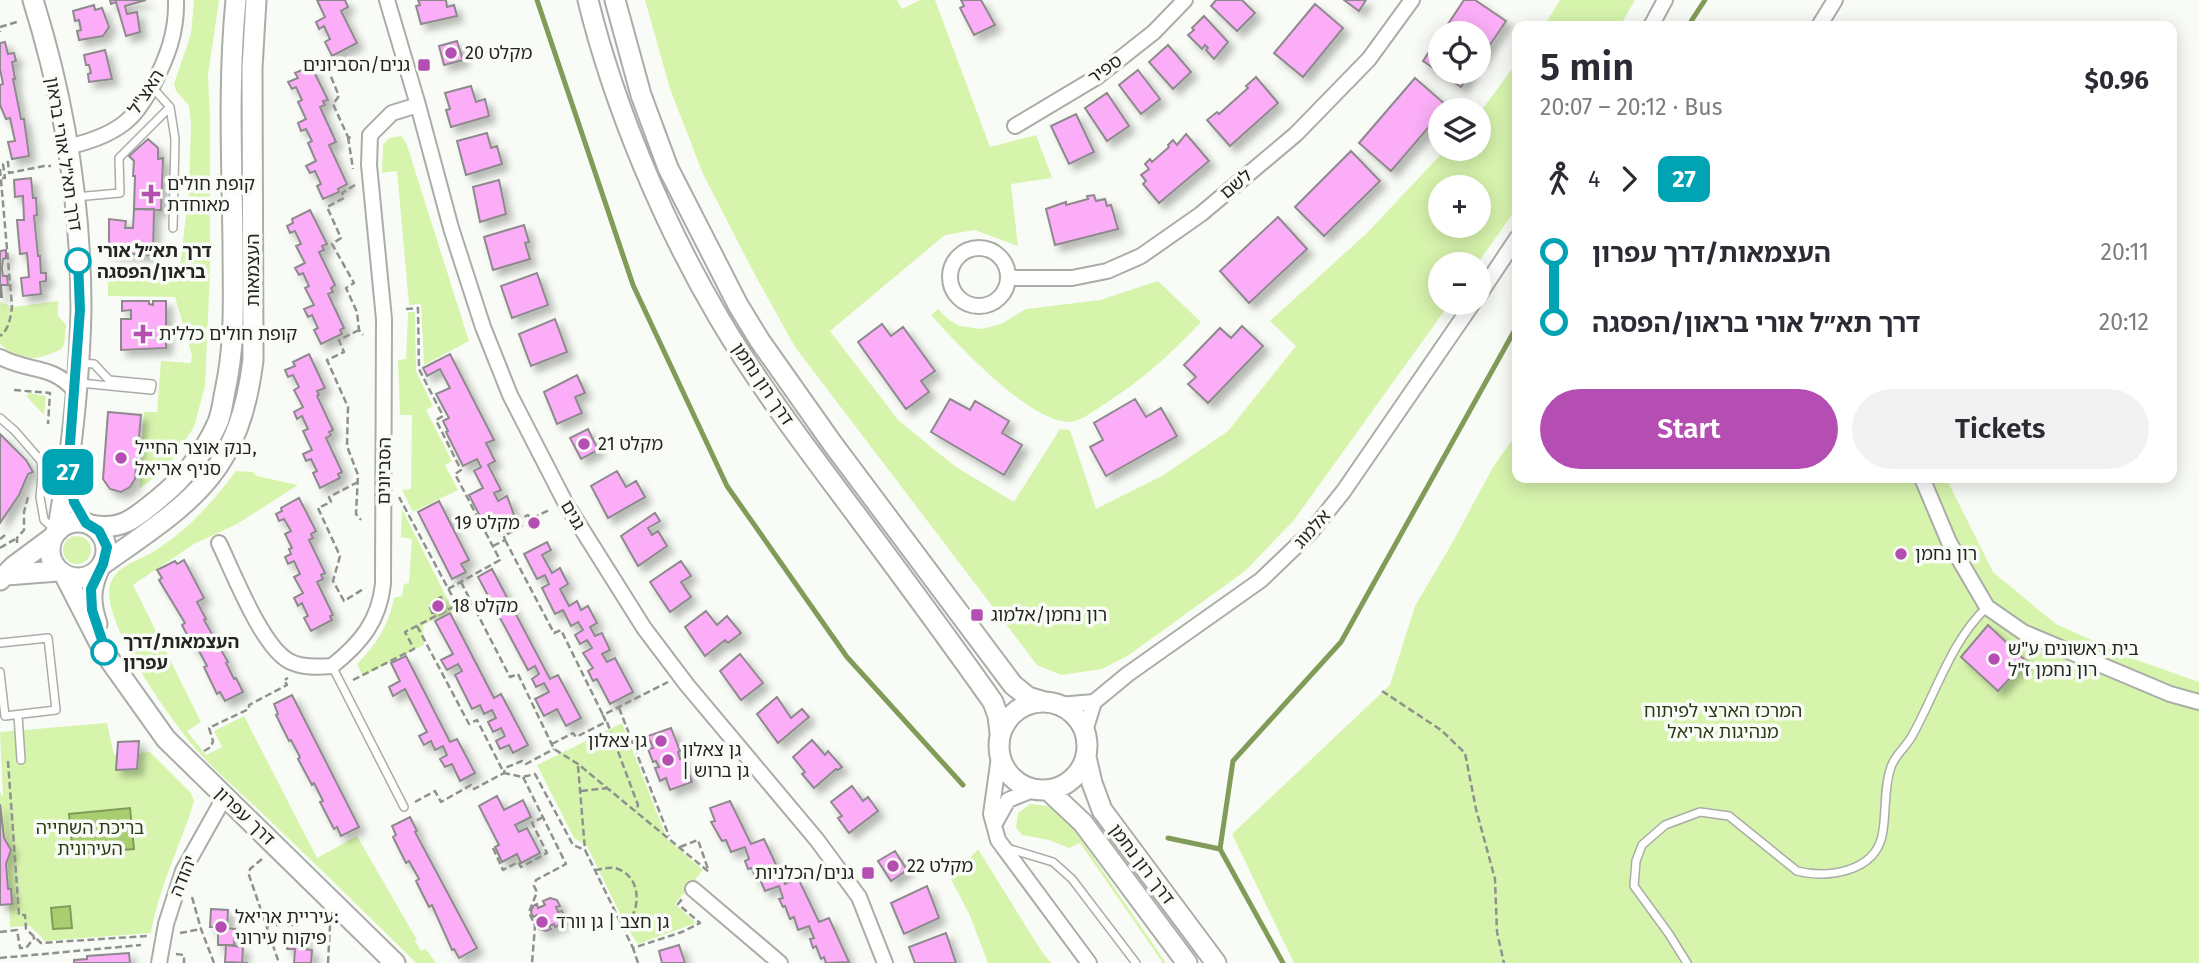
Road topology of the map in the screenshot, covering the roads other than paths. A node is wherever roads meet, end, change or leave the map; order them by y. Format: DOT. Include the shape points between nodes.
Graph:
graph roads {
  1 [pos="33,0"];
  2 [pos="176,0"];
  3 [pos="236,0"];
  4 [pos="256,0"];
  5 [pos="387,0"];
  6 [pos="587,0"];
  7 [pos="615,0"];
  8 [pos="1185,0"];
  9 [pos="1412,0"];
  10 [pos="1665,0"];
  11 [pos="1835,0"];
  12 [pos="1654,21"];
  13 [pos="1822,21"];
  14 [pos="152,87"];
  15 [pos="418,104"];
  16 [pos="170,107"];
  17 [pos="1015,126"];
  18 [pos="67,147"];
  19 [pos="75,197"];
  20 [pos="173,228"];
  21 [pos="1512,246"];
  22 [pos="1491,277"];
  23 [pos="1008,278"];
  24 [pos="1465,315"];
  25 [pos="0,357"];
  26 [pos="77,363"];
  27 [pos="75,387"];
  28 [pos="0,418"];
  29 [pos="68,471"];
  30 [pos="1924,483"];
  31 [pos="89,524"];
  32 [pos="55,534"];
  33 [pos="219,543"];
  34 [pos="101,567"];
  35 [pos="62,573"];
  36 [pos="3,578"];
  37 [pos="1987,607"];
  38 [pos="0,643"];
  39 [pos="108,658"];
  40 [pos="332,666"];
  41 [pos="0,673"];
  42 [pos="1094,702"];
  43 [pos="2199,702"];
  44 [pos="1052,703"];
  45 [pos="18,715"];
  46 [pos="1085,731"];
  47 [pos="1000,733"];
  48 [pos="999,757"];
  49 [pos="1086,757"];
  50 [pos="21,760"];
  51 [pos="1041,790"];
  52 [pos="225,796"];
  53 [pos="404,807"];
  54 [pos="994,825"];
  55 [pos="1003,848"];
  56 [pos="693,889"];
  57 [pos="159,963"];
  58 [pos="395,963"];
  59 [pos="780,963"];
  60 [pos="885,963"];
  61 [pos="1089,963"];
  62 [pos="1136,963"];
  63 [pos="1186,963"];
  64 [pos="1216,963"];
  65 [pos="1686,963"];
  1 -- 18 [label="street, דרך תא\"ל אורי בראון"];
  2 -- 14 [label="street, האצ\"ל" via="173,39"];
  3 -- 31 [label="street, העצמאות" via="231,112 234,327 232,363 219,419 191,468 148,508 120,526"];
  4 -- 34 [label="street, העצמאות" via="253,360 240,426 226,455 185,506"];
  5 -- 15 [label="street, גנים"];
  6 -- 47 [label="street, דרך רון נחמן" via="646,168 718,317 813,457 993,702"];
  7 -- 44 [label="street, דרך רון נחמן" via="641,95 668,168 760,341 1013,685 1028,697"];
  8 -- 17 [label="street, ספיר" via="1154,32 1097,77"];
  9 -- 23 [label="street, לשם" via="1369,58 1296,134 1201,214 1141,256 1107,271 1072,278"];
  10 -- 12 [label="street"];
  11 -- 13 [label="street"];
  14 -- 16 [label="lane"];
  14 -- 18 [label="street, האצ\"ל" via="130,118 88,142"];
  15 -- 40 [label="street, הסביונים" via="392,113 370,135 384,318 383,584 381,601 366,634"];
  15 -- 60 [label="street, גנים" via="482,327 510,396 566,504 644,628 859,897"];
  16 -- 19 [label="lane" via="120,159 120,193"];
  16 -- 20 [label="lane" via="175,139"];
  18 -- 19 [label="street, דרך תא\"ל אורי בראון"];
  19 -- 26 [label="street, דרך תא\"ל אורי בראון" via="80,310"];
  21 -- 22 [label="street"];
  23 -- 23 [label="street" via="1003,260 983,247 963,252 950,278 959,298 977,306 1000,296"];
  24 -- 42 [label="street, אלמוג" via="1310,533 1261,580"];
  25 -- 27 [label="street" via="58,374"];
  26 -- 27 [label="street, דרך תא\"ל אורי בראון"];
  26 -- 27 [label="lane" via="94,363 109,380 152,384 151,390"];
  27 -- 29 [label="street, דרך תא\"ל אורי בראון"];
  28 -- 32 [label="lane" via="41,461 44,520"];
  29 -- 31 [label="street" via="74,502"];
  29 -- 32 [label="street"];
  30 -- 37 [label="street" via="1949,542"];
  31 -- 32 [label="street" via="73,522"];
  31 -- 34 [label="street" via="107,547"];
  32 -- 35 [label="street" via="50,554"];
  32 -- 36 [label="street"];
  33 -- 40 [label="street" via="265,638 286,660"];
  34 -- 35 [label="street" via="83,579"];
  34 -- 39 [label="street, דרך עפרון" via="91,589 92,610"];
  35 -- 36 [label="street"];
  35 -- 39 [label="street, דרך עפרון"];
  37 -- 43 [label="street" via="2023,632"];
  37 -- 65 [label="lane" via="1969,624 1910,741 1892,764 1885,786 1882,838 1865,861 1834,875 1797,871 1729,816 1700,812 1665,825 1642,845 1634,886"];
  38 -- 45 [label="lane" via="47,638 56,710"];
  39 -- 52 [label="street, דרך עפרון" via="166,739"];
  40 -- 53 [label="lane"];
  41 -- 45 [label="lane" via="5,716"];
  42 -- 44 [label="street"];
  42 -- 46 [label="street"];
  44 -- 46 [label="street" via="1078,718"];
  44 -- 47 [label="street" via="1036,702 1018,709"];
  45 -- 50 [label="lane"];
  46 -- 49 [label="street"];
  47 -- 48 [label="street"];
  48 -- 51 [label="street" via="1022,786"];
  48 -- 54 [label="street" via="991,814"];
  49 -- 51 [label="street" via="1073,779 1062,787"];
  49 -- 64 [label="street, דרך רון נחמן" via="1102,810"];
  51 -- 54 [label="street" via="1008,800"];
  51 -- 63 [label="street, דרך רון נחמן" via="1083,823"];
  52 -- 57 [label="street, יהודה" via="183,871"];
  52 -- 58 [label="street, דרך עפרון"];
  54 -- 55 [label="street"];
  55 -- 61 [label="street"];
  55 -- 62 [label="lane" via="1053,862 1072,879"];
  56 -- 59 [label="street"];
}
